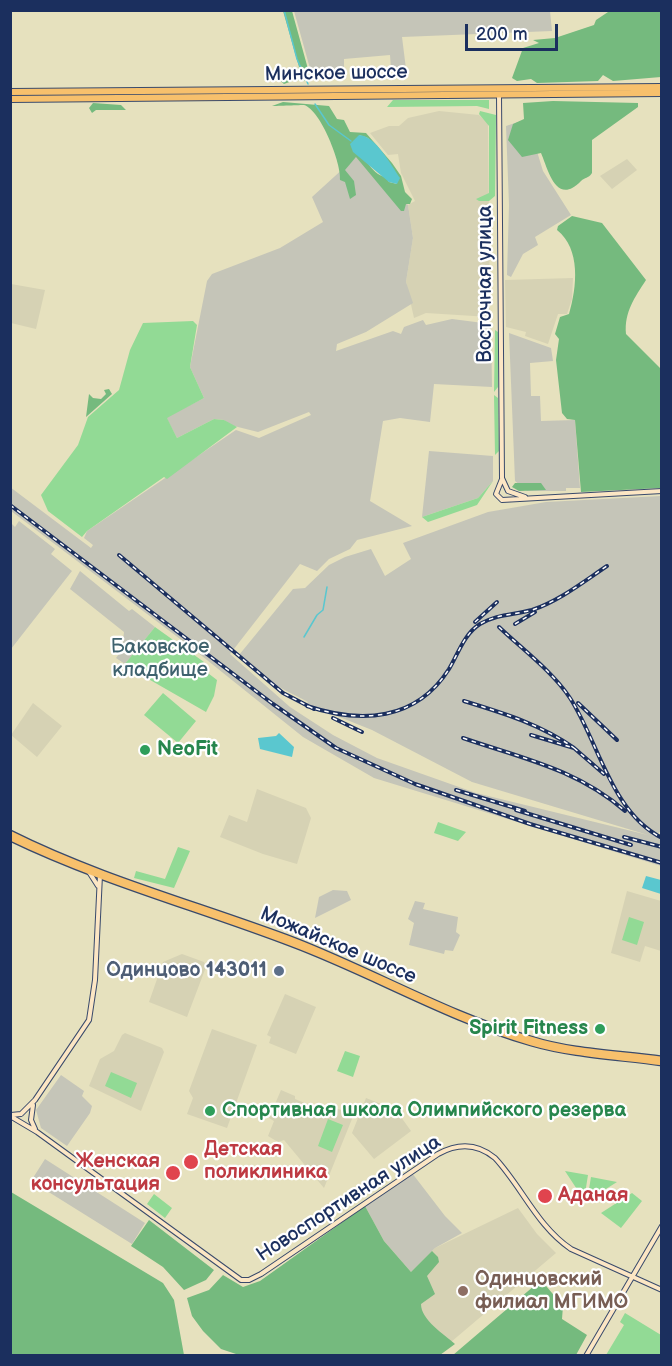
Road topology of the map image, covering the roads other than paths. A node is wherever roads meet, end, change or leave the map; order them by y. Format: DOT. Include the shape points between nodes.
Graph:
graph roads {
  1 [pos="662,87"];
  2 [pos="10,92"];
  3 [pos="553,92"];
  4 [pos="499,93"];
  5 [pos="662,93"];
  6 [pos="10,99"];
  7 [pos="502,478"];
  8 [pos="498,489"];
  9 [pos="507,490"];
  10 [pos="662,491"];
  11 [pos="525,497"];
  12 [pos="504,500"];
  13 [pos="10,836"];
  14 [pos="88,871"];
  15 [pos="100,873"];
  16 [pos="99,886"];
  17 [pos="662,1061"];
  18 [pos="35,1100"];
  19 [pos="22,1113"];
  20 [pos="10,1115"];
  21 [pos="31,1117"];
  22 [pos="23,1123"];
  23 [pos="37,1132"];
  24 [pos="662,1226"];
  25 [pos="633,1277"];
  26 [pos="662,1290"];
  27 [pos="586,1356"];
  1 -- 3 [label="highway, Минское шоссе"];
  2 -- 4 [label="highway, Минское шоссе"];
  3 -- 4 [label="highway, Минское шоссе"];
  3 -- 5 [label="highway, Минское шоссе"];
  4 -- 6 [label="highway, Минское шоссе"];
  4 -- 7 [label="main road, Восточная улица"];
  7 -- 8 [label="main road, Восточная улица"];
  7 -- 9 [label="main road, Восточная улица"];
  8 -- 9 [label="main road"];
  8 -- 12 [label="main road" via="496,497"];
  9 -- 11 [label="main road"];
  9 -- 12 [label="main road"];
  10 -- 11 [label="main road"];
  11 -- 12 [label="main road"];
  13 -- 14 [label="main road, Можайское шоссе"];
  13 -- 15 [label="main road, Можайское шоссе"];
  14 -- 15 [label="main road, Можайское шоссе"];
  14 -- 16 [label="main road"];
  15 -- 16 [label="main road"];
  15 -- 17 [label="main road, Можайское шоссе" via="295,945 445,1012 531,1043"];
  16 -- 18 [label="main road" via="95,982 89,1020"];
  18 -- 19 [label="main road"];
  18 -- 21 [label="main road"];
  19 -- 20 [label="main road"];
  19 -- 21 [label="main road"];
  19 -- 22 [label="main road"];
  20 -- 22 [label="main road"];
  21 -- 22 [label="main road"];
  21 -- 23 [label="main road"];
  22 -- 23 [label="main road"];
  23 -- 25 [label="main road, Новоспортивная улица" via="231,1275 245,1281 438,1154 465,1146 484,1150 495,1158 558,1240"];
  24 -- 25 [label="main road"];
  25 -- 26 [label="main road, Новоспортивная улица"];
  25 -- 27 [label="main road"];
}
